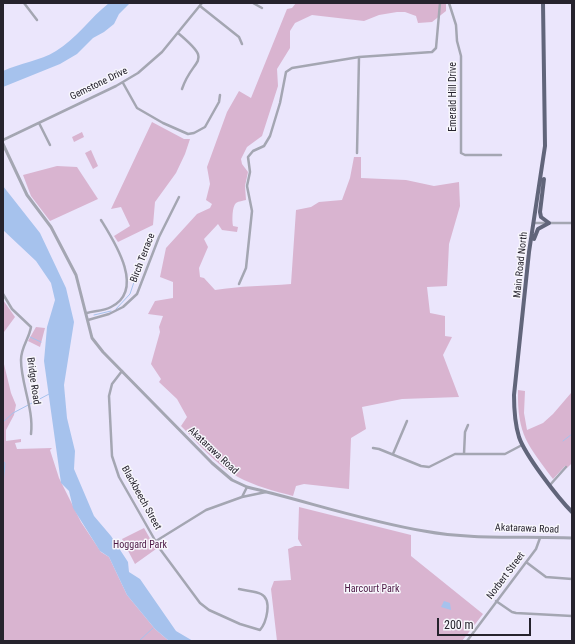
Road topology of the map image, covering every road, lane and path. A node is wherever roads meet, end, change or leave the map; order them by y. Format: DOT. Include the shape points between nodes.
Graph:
graph roads {
  1 [pos="24,3"];
  2 [pos="253,3"];
  3 [pos="440,3"];
  4 [pos="449,3"];
  5 [pos="543,3"];
  6 [pos="201,4"];
  7 [pos="262,8"];
  8 [pos="37,20"];
  9 [pos="178,33"];
  10 [pos="242,44"];
  11 [pos="359,57"];
  12 [pos="123,83"];
  13 [pos="182,89"];
  14 [pos="220,95"];
  15 [pos="39,123"];
  16 [pos="3,140"];
  17 [pos="3,144"];
  18 [pos="50,145"];
  19 [pos="357,153"];
  20 [pos="501,155"];
  21 [pos="542,173"];
  22 [pos="178,197"];
  23 [pos="101,220"];
  24 [pos="533,223"];
  25 [pos="549,223"];
  26 [pos="572,223"];
  27 [pos="531,245"];
  28 [pos="239,284"];
  29 [pos="3,294"];
  30 [pos="87,313"];
  31 [pos="88,320"];
  32 [pos="122,372"];
  33 [pos="407,421"];
  34 [pos="468,425"];
  35 [pos="31,434"];
  36 [pos="522,445"];
  37 [pos="373,448"];
  38 [pos="393,454"];
  39 [pos="464,454"];
  40 [pos="566,467"];
  41 [pos="550,485"];
  42 [pos="247,487"];
  43 [pos="266,492"];
  44 [pos="242,497"];
  45 [pos="572,512"];
  46 [pos="540,538"];
  47 [pos="572,538"];
  48 [pos="156,541"];
  49 [pos="526,562"];
  50 [pos="572,579"];
  51 [pos="238,589"];
  52 [pos="496,601"];
  53 [pos="572,616"];
  54 [pos="467,641"];
  1 -- 8 [label="street"];
  2 -- 7 [label="street"];
  3 -- 11 [label="street" via="436,48 432,52"];
  4 -- 20 [label="street, Emerald Hill Drive" via="461,56 461,153"];
  5 -- 21 [label="highway, Main Road North" via="546,129"];
  6 -- 9 [label="street, Gemstone Drive"];
  6 -- 10 [label="street" via="239,37"];
  9 -- 12 [label="street, Gemstone Drive" via="149,65"];
  9 -- 13 [label="street" via="196,48 198,56 196,67"];
  11 -- 19 [label="street"];
  11 -- 28 [label="street" via="292,68 284,75 280,103 270,136 264,146 253,151 248,157 250,172 247,186 252,211 246,268"];
  12 -- 14 [label="street" via="137,108 188,134 200,131 204,127 219,102"];
  12 -- 15 [label="street, Gemstone Drive"];
  15 -- 16 [label="street, Gemstone Drive"];
  15 -- 18 [label="street"];
  17 -- 30 [label="street, Akatarawa Road" via="27,195 51,227 74,270"];
  21 -- 24 [label="highway, Main Road North"];
  21 -- 25 [label="highway" via="544,180 540,212 541,217"];
  22 -- 31 [label="street, Birch Terrace" via="161,232 138,294 123,307"];
  23 -- 30 [label="street" via="122,258 127,288 120,300 111,307"];
  24 -- 25 [label="street"];
  24 -- 27 [label="highway, Main Road North"];
  25 -- 26 [label="street"];
  25 -- 27 [label="highway" via="538,229"];
  27 -- 36 [label="highway, Main Road North" via="514,395 515,418"];
  29 -- 35 [label="street, Bridge Road" via="12,309 31,327 21,352"];
  30 -- 31 [label="street, Akatarawa Road"];
  31 -- 32 [label="street, Akatarawa Road" via="95,342"];
  32 -- 42 [label="street, Akatarawa Road" via="219,470"];
  32 -- 48 [label="street, Blackbeech Street" via="109,391 113,464"];
  33 -- 38 [label="street"];
  34 -- 39 [label="street" via="465,432"];
  36 -- 39 [label="street" via="505,454"];
  36 -- 41 [label="highway, Main Road North"];
  37 -- 38 [label="street"];
  38 -- 39 [label="street" via="426,467 436,465 450,455"];
  40 -- 41 [label="street"];
  41 -- 45 [label="highway, Main Road North"];
  42 -- 43 [label="street, Akatarawa Road"];
  42 -- 44 [label="street"];
  43 -- 44 [label="street"];
  43 -- 46 [label="street, Akatarawa Road" via="425,532"];
  44 -- 48 [label="street" via="206,510"];
  46 -- 47 [label="street, Akatarawa Road"];
  46 -- 49 [label="street, Norbert Street" via="538,546"];
  48 -- 51 [label="street, Blackbeech Street" via="169,563 205,607 240,624 260,630 268,612 264,597"];
  49 -- 50 [label="street" via="546,577"];
  49 -- 52 [label="street, Norbert Street"];
  52 -- 53 [label="street" via="516,613"];
  52 -- 54 [label="street, Norbert Street"];
}
